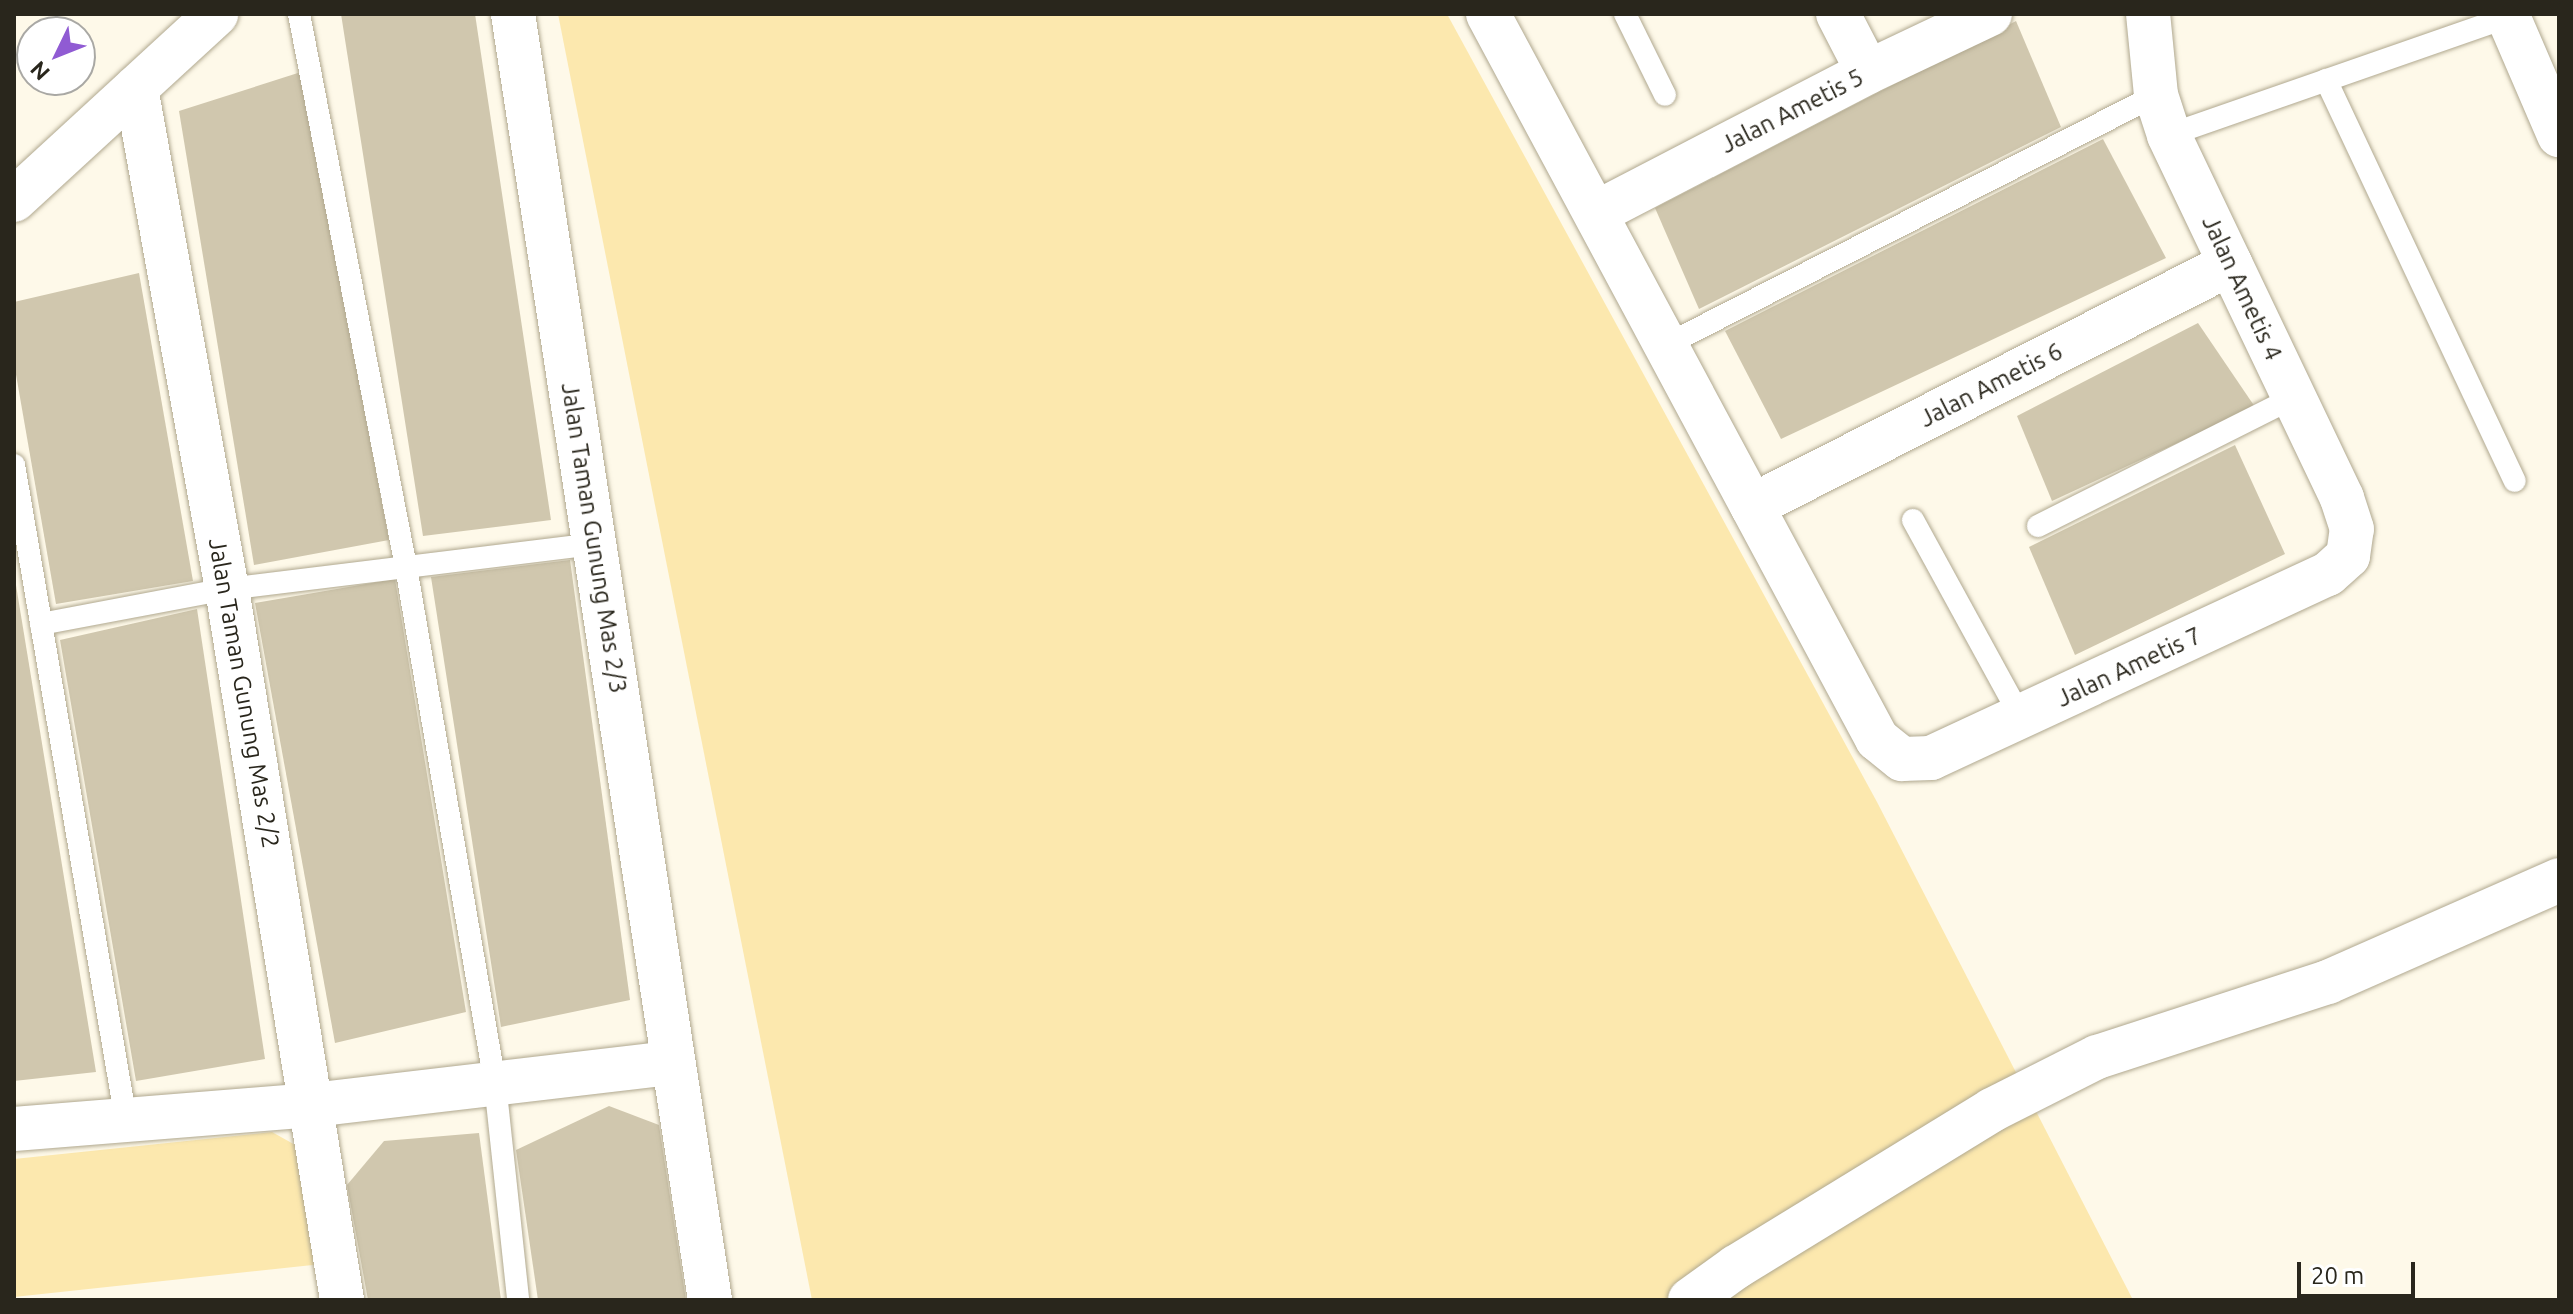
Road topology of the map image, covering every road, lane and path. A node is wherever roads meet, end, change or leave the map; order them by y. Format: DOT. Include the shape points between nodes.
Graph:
graph roads {
  1 [pos="216,14"];
  2 [pos="299,14"];
  3 [pos="513,14"];
  4 [pos="1488,14"];
  5 [pos="1625,14"];
  6 [pos="1838,14"];
  7 [pos="1990,14"];
  8 [pos="2148,14"];
  9 [pos="2507,16"];
  10 [pos="1868,72"];
  11 [pos="2326,80"];
  12 [pos="136,88"];
  13 [pos="1665,95"];
  14 [pos="2163,115"];
  15 [pos="2559,135"];
  16 [pos="14,200"];
  17 [pos="1596,213"];
  18 [pos="2230,264"];
  19 [pos="1666,345"];
  20 [pos="2294,397"];
  21 [pos="14,465"];
  22 [pos="2515,481"];
  23 [pos="1752,506"];
  24 [pos="1913,520"];
  25 [pos="2038,526"];
  26 [pos="596,544"];
  27 [pos="2348,556"];
  28 [pos="406,567"];
  29 [pos="227,589"];
  30 [pos="41,624"];
  31 [pos="2021,717"];
  32 [pos="2559,880"];
  33 [pos="671,1063"];
  34 [pos="495,1083"];
  35 [pos="312,1105"];
  36 [pos="126,1120"];
  37 [pos="14,1129"];
  38 [pos="342,1300"];
  39 [pos="518,1300"];
  40 [pos="710,1300"];
  41 [pos="1690,1300"];
  1 -- 12 [label="street"];
  2 -- 28 [label="lane"];
  3 -- 26 [label="street, Jalan Taman Gunung Mas 2/3"];
  4 -- 17 [label="street"];
  5 -- 13 [label="lane"];
  6 -- 10 [label="street"];
  7 -- 10 [label="street, Jalan Ametis 5"];
  8 -- 14 [label="street, Jalan Ametis 4"];
  9 -- 11 [label="lane"];
  9 -- 15 [label="street"];
  10 -- 17 [label="street, Jalan Ametis 5"];
  11 -- 14 [label="lane"];
  11 -- 22 [label="lane"];
  12 -- 16 [label="street"];
  12 -- 29 [label="street, Jalan Taman Gunung Mas 2/2"];
  14 -- 18 [label="street, Jalan Ametis 4"];
  14 -- 19 [label="lane"];
  17 -- 19 [label="street"];
  18 -- 20 [label="street, Jalan Ametis 4"];
  18 -- 23 [label="street, Jalan Ametis 6"];
  19 -- 23 [label="street"];
  20 -- 25 [label="lane"];
  20 -- 27 [label="street, Jalan Ametis 4" via="2349,519"];
  21 -- 30 [label="lane"];
  23 -- 31 [label="street, Jalan Ametis 7" via="1877,739 1902,759 1931,758"];
  24 -- 31 [label="lane"];
  26 -- 28 [label="lane"];
  26 -- 33 [label="street, Jalan Taman Gunung Mas 2/3"];
  27 -- 31 [label="street, Jalan Ametis 7" via="2328,574"];
  28 -- 29 [label="lane"];
  28 -- 34 [label="lane"];
  29 -- 30 [label="lane"];
  29 -- 35 [label="street, Jalan Taman Gunung Mas 2/2"];
  30 -- 36 [label="lane"];
  32 -- 41 [label="street" via="2328,982 2097,1057 1992,1110"];
  33 -- 34 [label="street"];
  33 -- 40 [label="street, Jalan Taman Gunung Mas 2/3"];
  34 -- 35 [label="street"];
  34 -- 39 [label="lane"];
  35 -- 36 [label="street"];
  35 -- 38 [label="street, Jalan Taman Gunung Mas 2/2"];
  36 -- 37 [label="street"];
}
